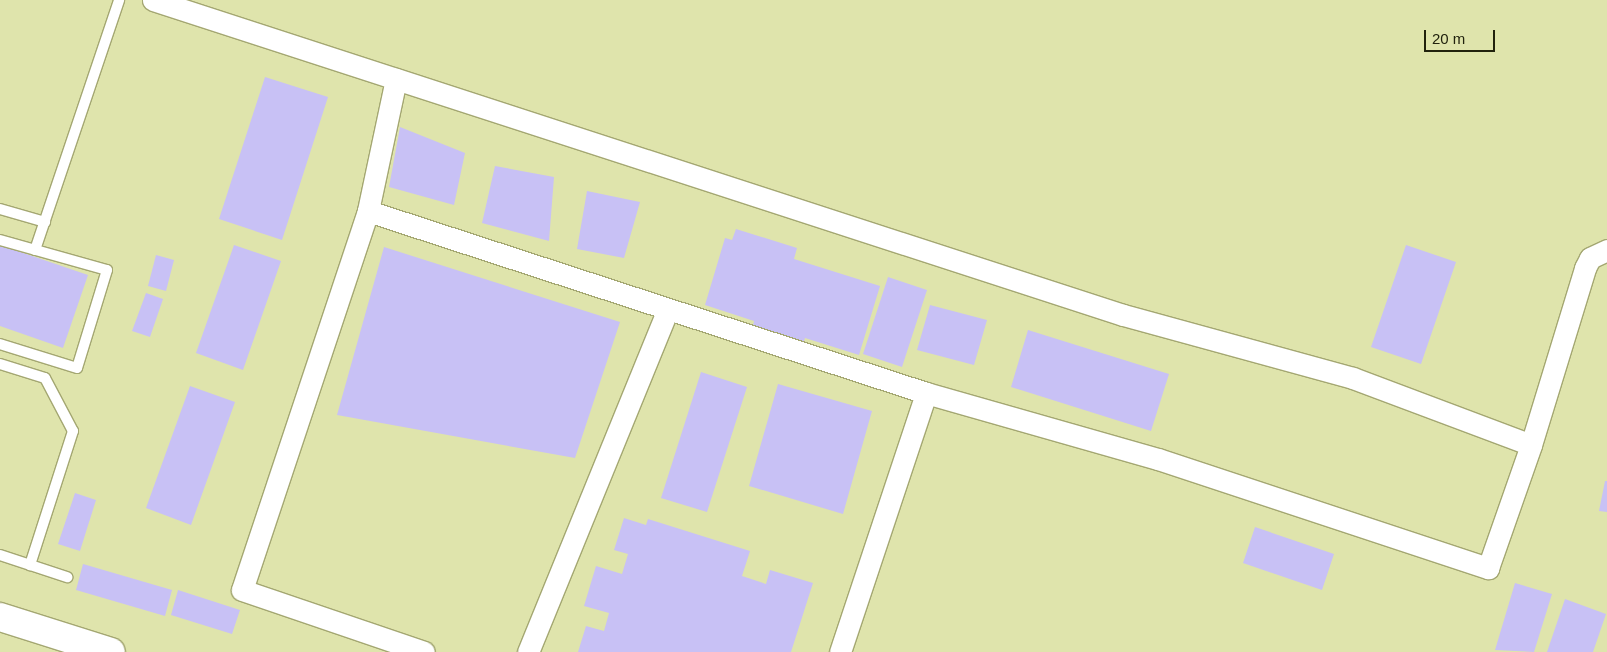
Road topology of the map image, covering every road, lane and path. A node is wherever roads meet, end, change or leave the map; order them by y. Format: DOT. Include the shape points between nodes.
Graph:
graph roads {
  1 [pos="119,0"];
  2 [pos="154,0"];
  3 [pos="396,79"];
  4 [pos="0,209"];
  5 [pos="368,211"];
  6 [pos="46,222"];
  7 [pos="0,240"];
  8 [pos="36,250"];
  9 [pos="1607,250"];
  10 [pos="668,309"];
  11 [pos="0,344"];
  12 [pos="0,364"];
  13 [pos="926,393"];
  14 [pos="1531,445"];
  15 [pos="0,555"];
  16 [pos="30,565"];
  17 [pos="67,577"];
  18 [pos="0,617"];
  19 [pos="112,652"];
  20 [pos="424,652"];
  21 [pos="528,652"];
  22 [pos="840,652"];
  1 -- 6 [label="lane"];
  2 -- 3 [label="street"];
  3 -- 5 [label="street"];
  3 -- 14 [label="street" via="1123,315 1352,378"];
  4 -- 6 [label="lane"];
  5 -- 10 [label="street"];
  5 -- 20 [label="street" via="242,590"];
  6 -- 8 [label="lane"];
  7 -- 8 [label="lane"];
  8 -- 11 [label="lane" via="107,270 77,368"];
  9 -- 14 [label="street" via="1590,258 1585,268"];
  10 -- 13 [label="street"];
  10 -- 21 [label="street"];
  12 -- 16 [label="lane" via="45,378 73,431"];
  13 -- 14 [label="street" via="1158,458 1488,568"];
  13 -- 22 [label="street"];
  15 -- 16 [label="lane"];
  16 -- 17 [label="lane"];
  18 -- 19 [label="street"];
}
